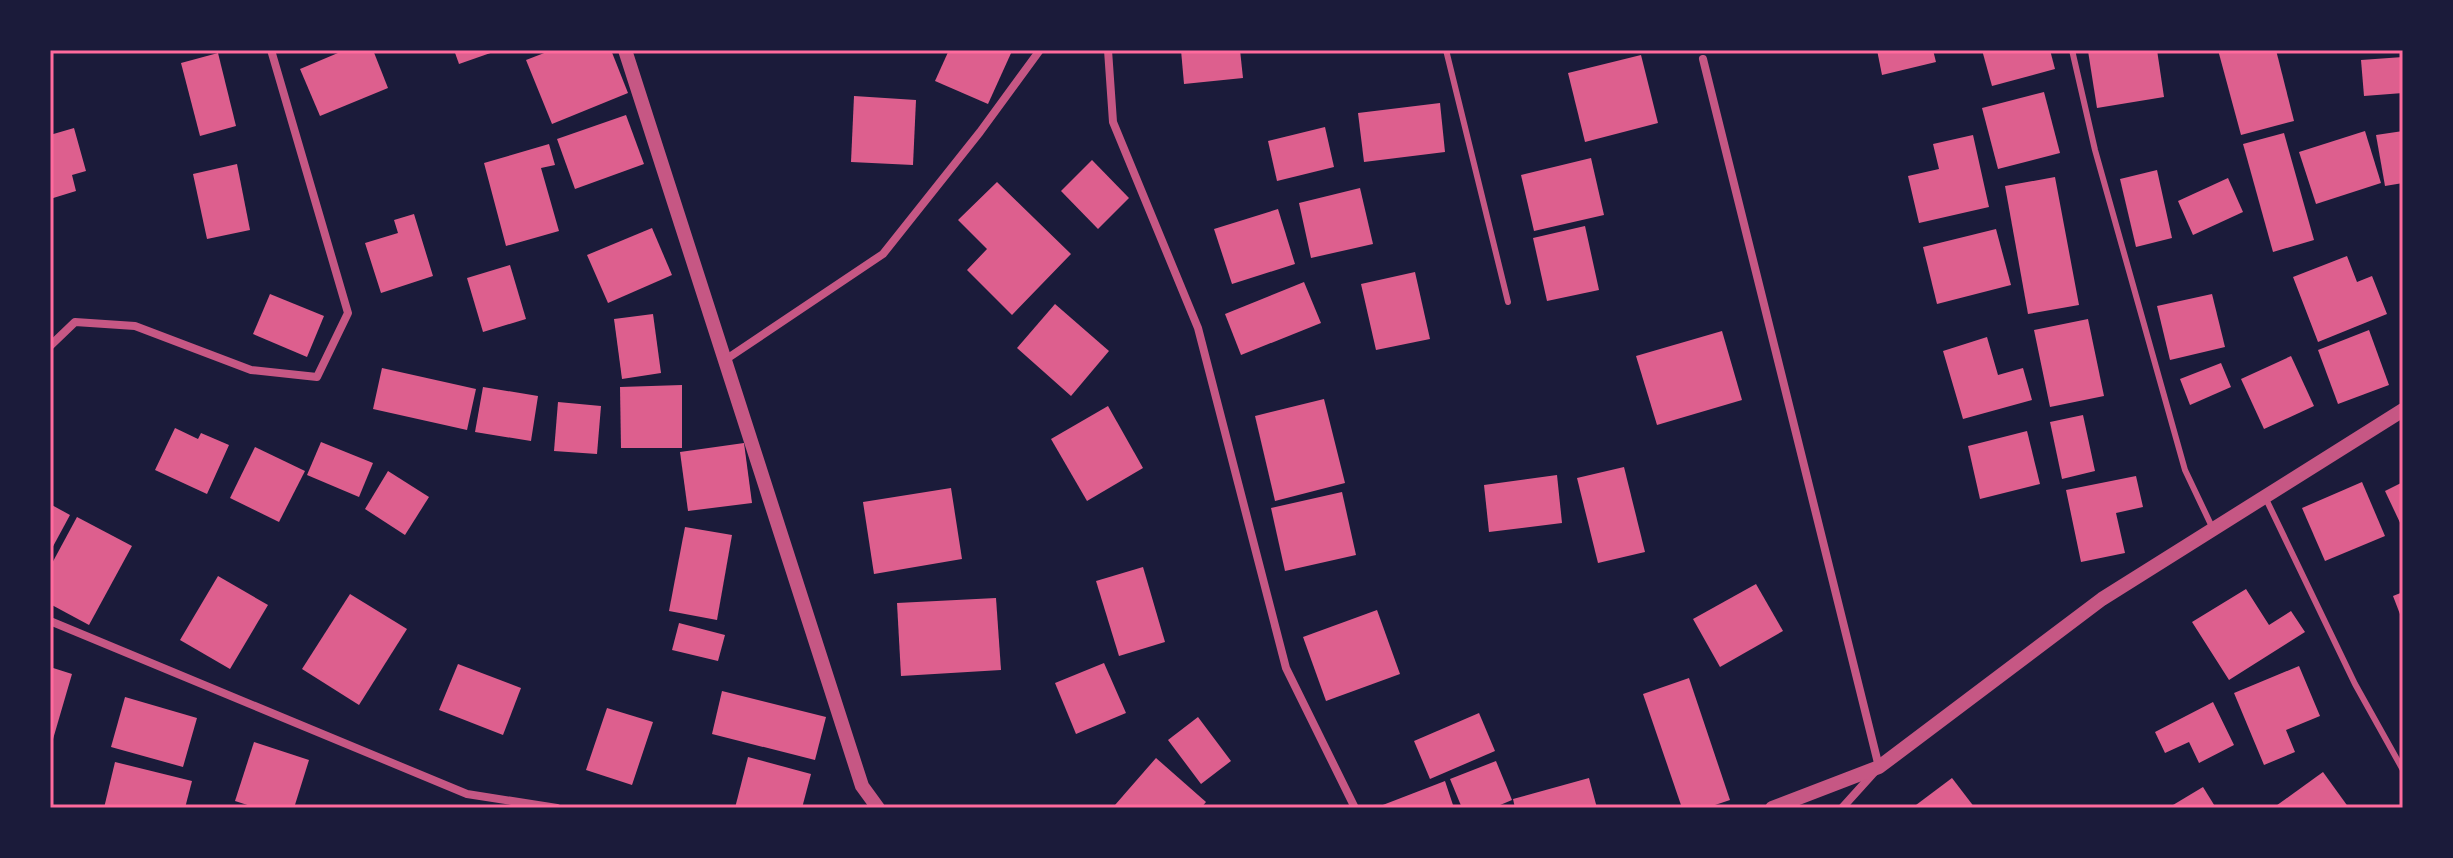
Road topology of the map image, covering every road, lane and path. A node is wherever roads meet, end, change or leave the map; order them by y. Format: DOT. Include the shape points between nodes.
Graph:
graph roads {
  1 [pos="271,50"];
  2 [pos="625,50"];
  3 [pos="1040,50"];
  4 [pos="1108,50"];
  5 [pos="1446,50"];
  6 [pos="2072,50"];
  7 [pos="1703,59"];
  8 [pos="1508,302"];
  9 [pos="50,346"];
  10 [pos="725,360"];
  11 [pos="2403,410"];
  12 [pos="2265,496"];
  13 [pos="2213,529"];
  14 [pos="50,621"];
  15 [pos="1879,767"];
  16 [pos="2403,770"];
  17 [pos="557,808"];
  18 [pos="878,808"];
  19 [pos="1355,808"];
  20 [pos="1772,808"];
  21 [pos="1842,808"];
  1 -- 9 [label="street" via="348,313 317,377 251,370 135,326 75,322"];
  2 -- 10 [label="street"];
  3 -- 10 [label="street" via="883,254"];
  4 -- 19 [label="street" via="1113,122 1198,328 1286,668"];
  5 -- 8 [label="lane"];
  6 -- 13 [label="lane" via="2185,470"];
  7 -- 15 [label="street"];
  10 -- 18 [label="street" via="862,786"];
  11 -- 12 [label="street"];
  12 -- 13 [label="street"];
  12 -- 16 [label="lane" via="2355,684"];
  13 -- 15 [label="street" via="2102,599"];
  14 -- 17 [label="street" via="467,794"];
  15 -- 20 [label="street"];
  15 -- 21 [label="street"];
}
